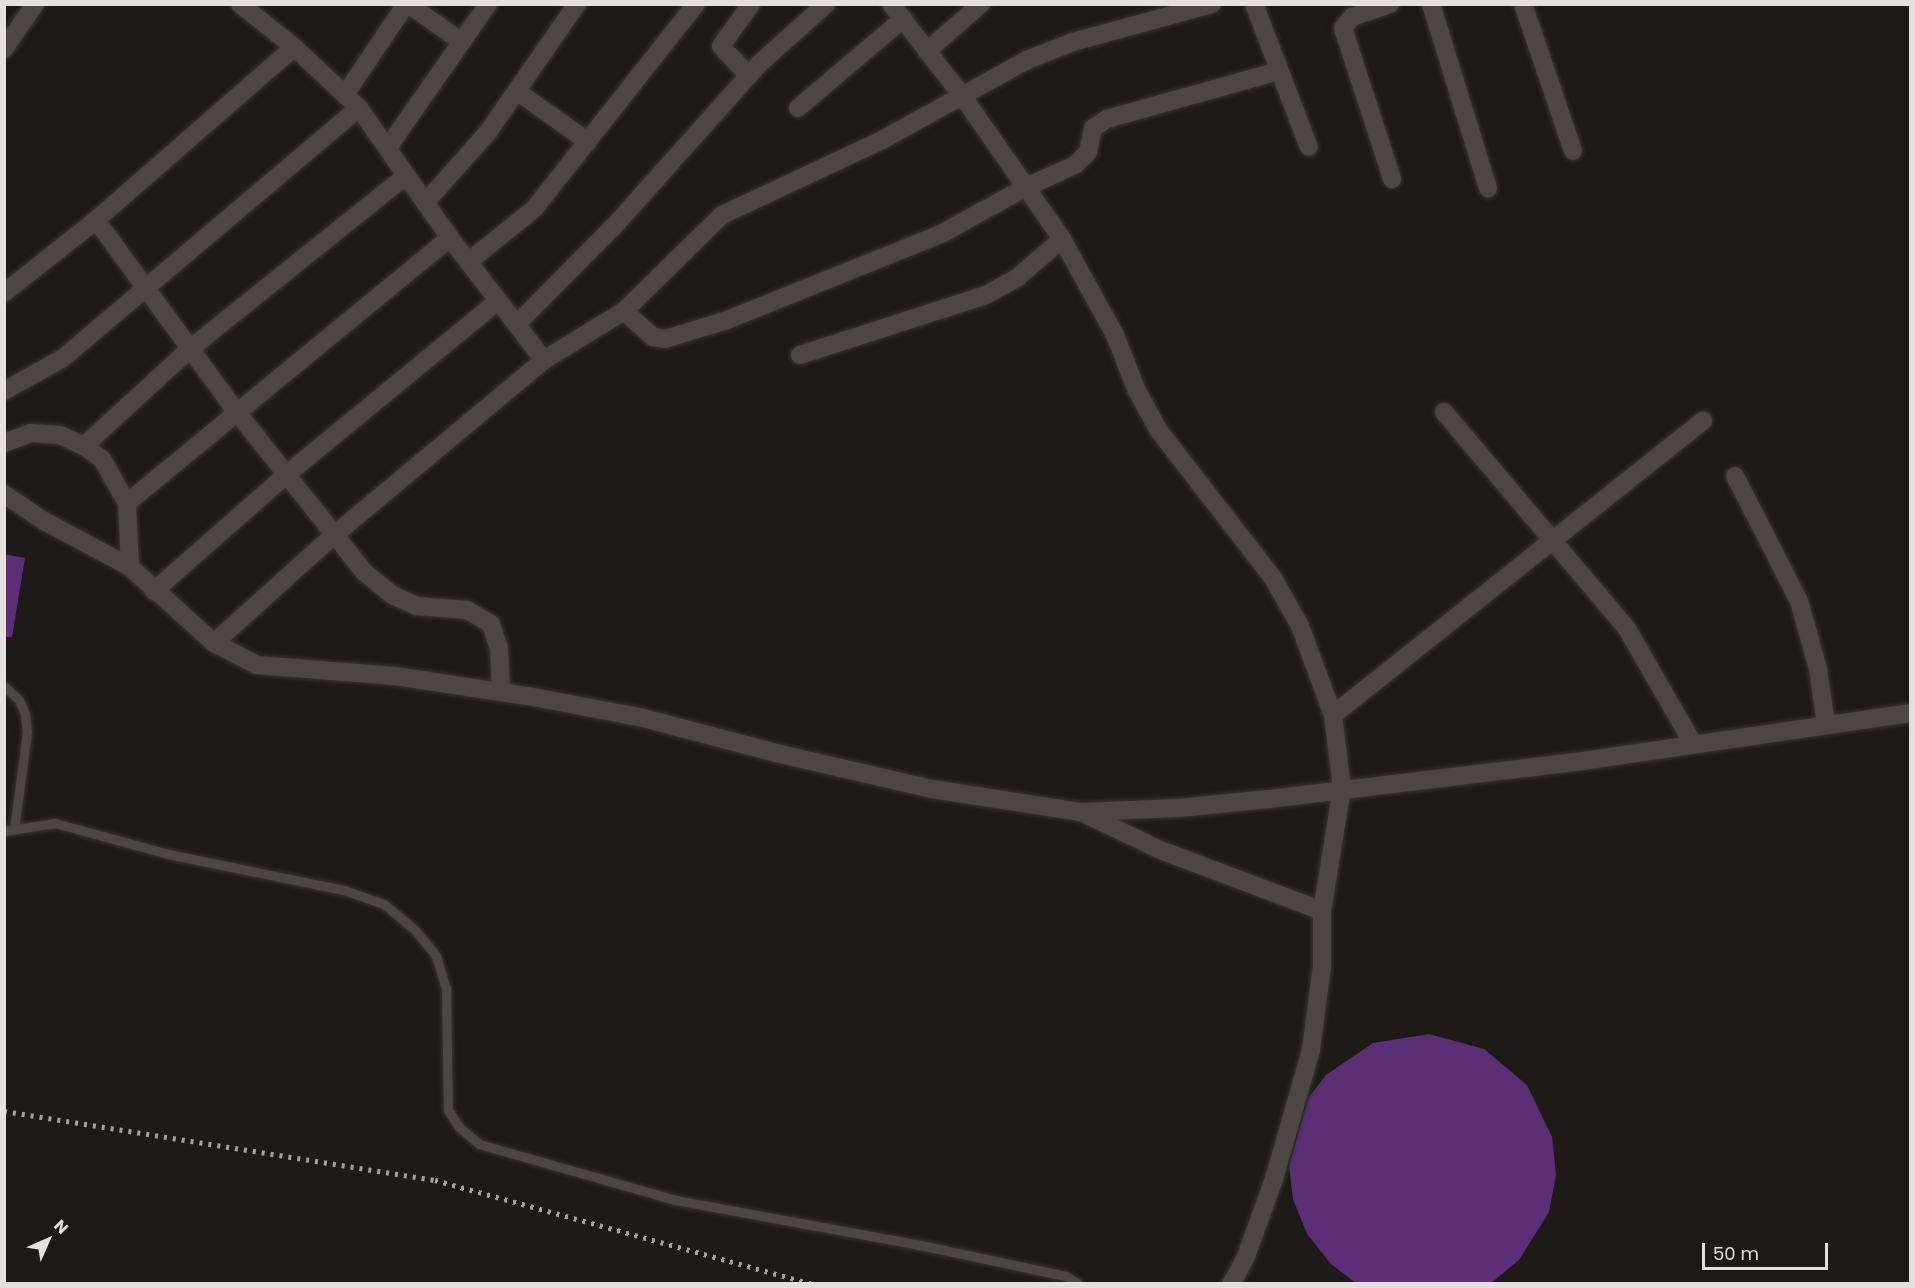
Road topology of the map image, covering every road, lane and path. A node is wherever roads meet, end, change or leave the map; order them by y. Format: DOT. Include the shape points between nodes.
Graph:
graph roads {
  1 [pos="35,4"];
  2 [pos="240,4"];
  3 [pos="407,4"];
  4 [pos="488,4"];
  5 [pos="696,4"];
  6 [pos="751,4"];
  7 [pos="826,4"];
  8 [pos="981,4"];
  9 [pos="1212,4"];
  10 [pos="1254,4"];
  11 [pos="1390,4"];
  12 [pos="1431,4"];
  13 [pos="1523,4"];
  14 [pos="575,5"];
  15 [pos="897,10"];
  16 [pos="462,42"];
  17 [pos="294,47"];
  18 [pos="4,49"];
  19 [pos="927,51"];
  20 [pos="1279,71"];
  21 [pos="749,76"];
  22 [pos="518,92"];
  23 [pos="346,93"];
  24 [pos="963,97"];
  25 [pos="359,108"];
  26 [pos="798,108"];
  27 [pos="588,142"];
  28 [pos="389,146"];
  29 [pos="1309,147"];
  30 [pos="1573,152"];
  31 [pos="406,176"];
  32 [pos="1392,180"];
  33 [pos="1026,187"];
  34 [pos="1488,188"];
  35 [pos="425,203"];
  36 [pos="96,220"];
  37 [pos="450,238"];
  38 [pos="1062,240"];
  39 [pos="468,262"];
  40 [pos="143,288"];
  41 [pos="4,293"];
  42 [pos="498,301"];
  43 [pos="624,311"];
  44 [pos="518,323"];
  45 [pos="191,348"];
  46 [pos="800,355"];
  47 [pos="544,360"];
  48 [pos="4,391"];
  49 [pos="236,411"];
  50 [pos="1444,412"];
  51 [pos="1703,421"];
  52 [pos="4,443"];
  53 [pos="84,446"];
  54 [pos="286,475"];
  55 [pos="1735,476"];
  56 [pos="4,494"];
  57 [pos="127,503"];
  58 [pos="333,536"];
  59 [pos="1552,542"];
  60 [pos="130,567"];
  61 [pos="154,591"];
  62 [pos="214,643"];
  63 [pos="4,686"];
  64 [pos="501,692"];
  65 [pos="1911,713"];
  66 [pos="1333,715"];
  67 [pos="1826,724"];
  68 [pos="1692,742"];
  69 [pos="1342,788"];
  70 [pos="1081,812"];
  71 [pos="9,830"];
  72 [pos="1322,911"];
  73 [pos="1078,1284"];
  74 [pos="1231,1284"];
  1 -- 18 [label="street"];
  2 -- 17 [label="street"];
  3 -- 16 [label="street"];
  3 -- 23 [label="street"];
  4 -- 16 [label="street"];
  5 -- 27 [label="street"];
  6 -- 21 [label="street" via="721,46"];
  7 -- 21 [label="street"];
  8 -- 19 [label="street"];
  9 -- 24 [label="street" via="1073,42 1027,60"];
  10 -- 20 [label="street"];
  11 -- 32 [label="street" via="1352,17 1343,28"];
  12 -- 34 [label="street"];
  13 -- 30 [label="street"];
  14 -- 22 [label="street"];
  15 -- 19 [label="street"];
  15 -- 26 [label="street"];
  16 -- 28 [label="street"];
  17 -- 23 [label="street"];
  17 -- 36 [label="street"];
  19 -- 24 [label="street"];
  20 -- 29 [label="street"];
  20 -- 33 [label="street" via="1107,119 1090,134 1084,158"];
  21 -- 44 [label="street" via="616,224"];
  22 -- 27 [label="street"];
  22 -- 35 [label="street"];
  23 -- 25 [label="street"];
  24 -- 33 [label="street"];
  24 -- 43 [label="street" via="722,215"];
  25 -- 28 [label="street"];
  25 -- 40 [label="street"];
  27 -- 39 [label="street" via="534,209"];
  28 -- 31 [label="street"];
  31 -- 35 [label="street"];
  31 -- 45 [label="street"];
  33 -- 38 [label="street"];
  33 -- 43 [label="street" via="987,212 862,269 676,338 653,337"];
  35 -- 37 [label="street"];
  36 -- 40 [label="street"];
  36 -- 41 [label="street"];
  37 -- 39 [label="street"];
  37 -- 49 [label="street"];
  38 -- 46 [label="street" via="1018,277 986,295"];
  38 -- 66 [label="street" via="1116,335 1136,389 1159,431 1273,578 1300,626"];
  39 -- 42 [label="street"];
  40 -- 45 [label="street"];
  40 -- 48 [label="street" via="63,358"];
  42 -- 44 [label="street"];
  42 -- 54 [label="street"];
  43 -- 47 [label="street"];
  44 -- 47 [label="street"];
  45 -- 49 [label="street"];
  45 -- 53 [label="street"];
  47 -- 58 [label="street"];
  49 -- 54 [label="street"];
  49 -- 57 [label="street"];
  50 -- 59 [label="street"];
  51 -- 59 [label="street"];
  52 -- 53 [label="street" via="31,433 60,435"];
  53 -- 57 [label="street" via="102,459"];
  54 -- 58 [label="street"];
  54 -- 61 [label="street"];
  55 -- 67 [label="street" via="1799,601 1818,669"];
  56 -- 60 [label="street" via="44,521"];
  57 -- 60 [label="street"];
  58 -- 62 [label="street"];
  58 -- 64 [label="street" via="364,572 392,596 417,606 466,610 490,624 499,648"];
  59 -- 66 [label="street"];
  59 -- 68 [label="street" via="1626,627"];
  60 -- 61 [label="street"];
  61 -- 62 [label="street"];
  62 -- 64 [label="street" via="257,665 395,676"];
  63 -- 71 [label="lane" via="19,700 26,714 27,732"];
  64 -- 70 [label="street" via="643,718 932,789"];
  65 -- 67 [label="street"];
  66 -- 69 [label="street"];
  67 -- 68 [label="street"];
  68 -- 69 [label="street" via="1582,761"];
  69 -- 70 [label="street" via="1179,808"];
  69 -- 72 [label="street"];
  70 -- 72 [label="street" via="1158,849"];
  71 -- 73 [label="lane" via="55,824 168,854 344,890 384,904 415,930 436,956 446,988 448,1110 459,1127 479,1144 675,1200 920,1245 1066,1276"];
  72 -- 74 [label="street" via="1322,966 1311,1050 1275,1179 1245,1259"];
}
